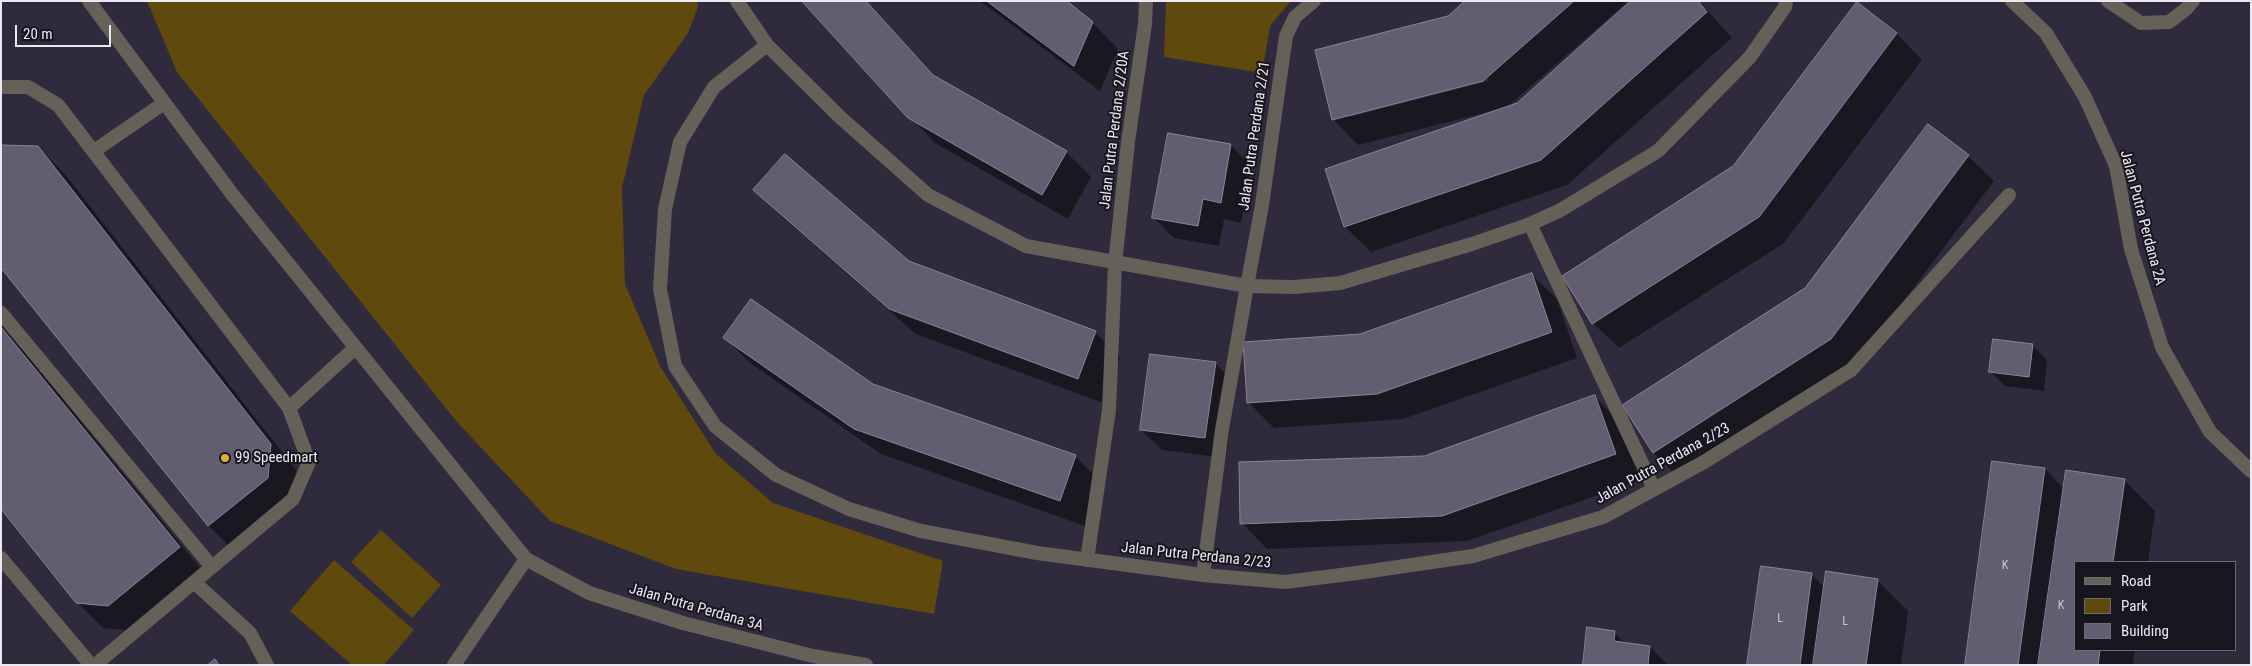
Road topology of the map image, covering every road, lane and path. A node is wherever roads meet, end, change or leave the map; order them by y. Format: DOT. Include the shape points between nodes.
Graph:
graph roads {
  1 [pos="89,1"];
  2 [pos="738,1"];
  3 [pos="1146,1"];
  4 [pos="1314,1"];
  5 [pos="1786,1"];
  6 [pos="2012,1"];
  7 [pos="2108,1"];
  8 [pos="2192,1"];
  9 [pos="767,45"];
  10 [pos="1,87"];
  11 [pos="164,103"];
  12 [pos="94,151"];
  13 [pos="2009,195"];
  14 [pos="1530,224"];
  15 [pos="1115,264"];
  16 [pos="1247,286"];
  17 [pos="1,313"];
  18 [pos="356,348"];
  19 [pos="289,408"];
  20 [pos="2251,471"];
  21 [pos="1654,489"];
  22 [pos="1,558"];
  23 [pos="526,559"];
  24 [pos="1087,560"];
  25 [pos="212,567"];
  26 [pos="1203,575"];
  27 [pos="194,582"];
  28 [pos="91,665"];
  29 [pos="96,665"];
  30 [pos="267,665"];
  31 [pos="454,665"];
  32 [pos="866,665"];
  1 -- 11 [label="street"];
  2 -- 9 [label="street"];
  3 -- 15 [label="street, Jalan Putra Perdana 2/20A"];
  4 -- 16 [label="street, Jalan Putra Perdana 2/21" via="1295,17 1286,36"];
  5 -- 14 [label="street" via="1750,57 1658,151 1559,211"];
  6 -- 20 [label="street, Jalan Putra Perdana 2A" via="2046,33 2085,97 2116,166 2131,249 2162,347 2210,432"];
  7 -- 8 [label="street" via="2141,23 2169,22"];
  9 -- 15 [label="street" via="841,118 928,195 1026,246"];
  9 -- 24 [label="street, Jalan Putra Perdana 2/23" via="714,87 680,142 665,209 660,288 675,366 715,426 776,475 849,509 921,531"];
  10 -- 12 [label="street" via="28,87 58,105"];
  11 -- 12 [label="street"];
  11 -- 18 [label="street" via="232,194"];
  12 -- 19 [label="street"];
  13 -- 21 [label="street, Jalan Putra Perdana 2/23" via="1851,370 1704,462"];
  14 -- 16 [label="street" via="1340,283 1294,287"];
  14 -- 21 [label="street"];
  15 -- 16 [label="street"];
  15 -- 24 [label="street, Jalan Putra Perdana 2/20A" via="1109,410"];
  16 -- 26 [label="street, Jalan Putra Perdana 2/21" via="1222,430"];
  17 -- 25 [label="street"];
  18 -- 19 [label="street"];
  18 -- 23 [label="street"];
  19 -- 25 [label="street" via="309,462 293,499"];
  21 -- 26 [label="street, Jalan Putra Perdana 2/23" via="1603,517 1472,556 1285,582"];
  22 -- 28 [label="street"];
  23 -- 31 [label="street"];
  23 -- 32 [label="street, Jalan Putra Perdana 3A" via="588,593 683,623 813,656"];
  24 -- 26 [label="street, Jalan Putra Perdana 2/23"];
  25 -- 27 [label="street"];
  27 -- 29 [label="street"];
  27 -- 30 [label="street" via="250,633"];
}
